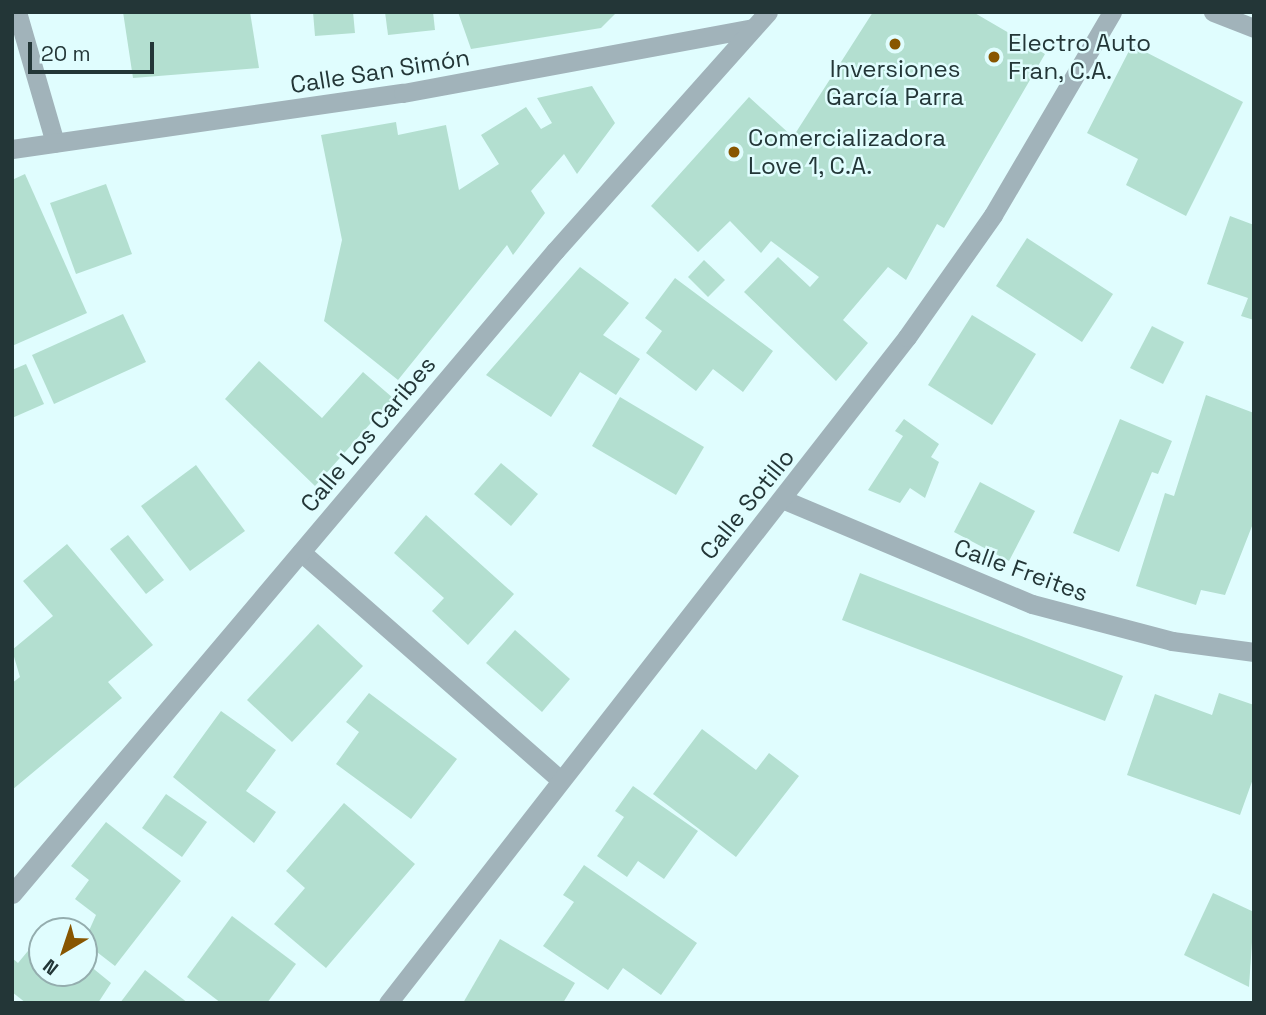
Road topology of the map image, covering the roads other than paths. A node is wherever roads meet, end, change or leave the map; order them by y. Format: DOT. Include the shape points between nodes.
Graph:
graph roads {
  1 [pos="17,12"];
  2 [pos="768,12"];
  3 [pos="1112,12"];
  4 [pos="1213,12"];
  5 [pos="753,28"];
  6 [pos="1254,28"];
  7 [pos="55,143"];
  8 [pos="12,149"];
  9 [pos="782,499"];
  10 [pos="301,552"];
  11 [pos="1254,652"];
  12 [pos="559,779"];
  13 [pos="12,894"];
  14 [pos="388,1003"];
  1 -- 7 [label="street"];
  2 -- 5 [label="street, Calle Los Caribes"];
  3 -- 9 [label="street, Calle Sotillo" via="993,215"];
  4 -- 6 [label="street"];
  5 -- 7 [label="street, Calle San Simón" via="430,89"];
  5 -- 10 [label="street, Calle Los Caribes"];
  7 -- 8 [label="street, Calle San Simón"];
  9 -- 11 [label="street, Calle Freites" via="1032,604 1172,640"];
  9 -- 12 [label="street, Calle Sotillo"];
  10 -- 12 [label="street"];
  10 -- 13 [label="street, Calle Los Caribes"];
  12 -- 14 [label="street, Calle Sotillo"];
}
